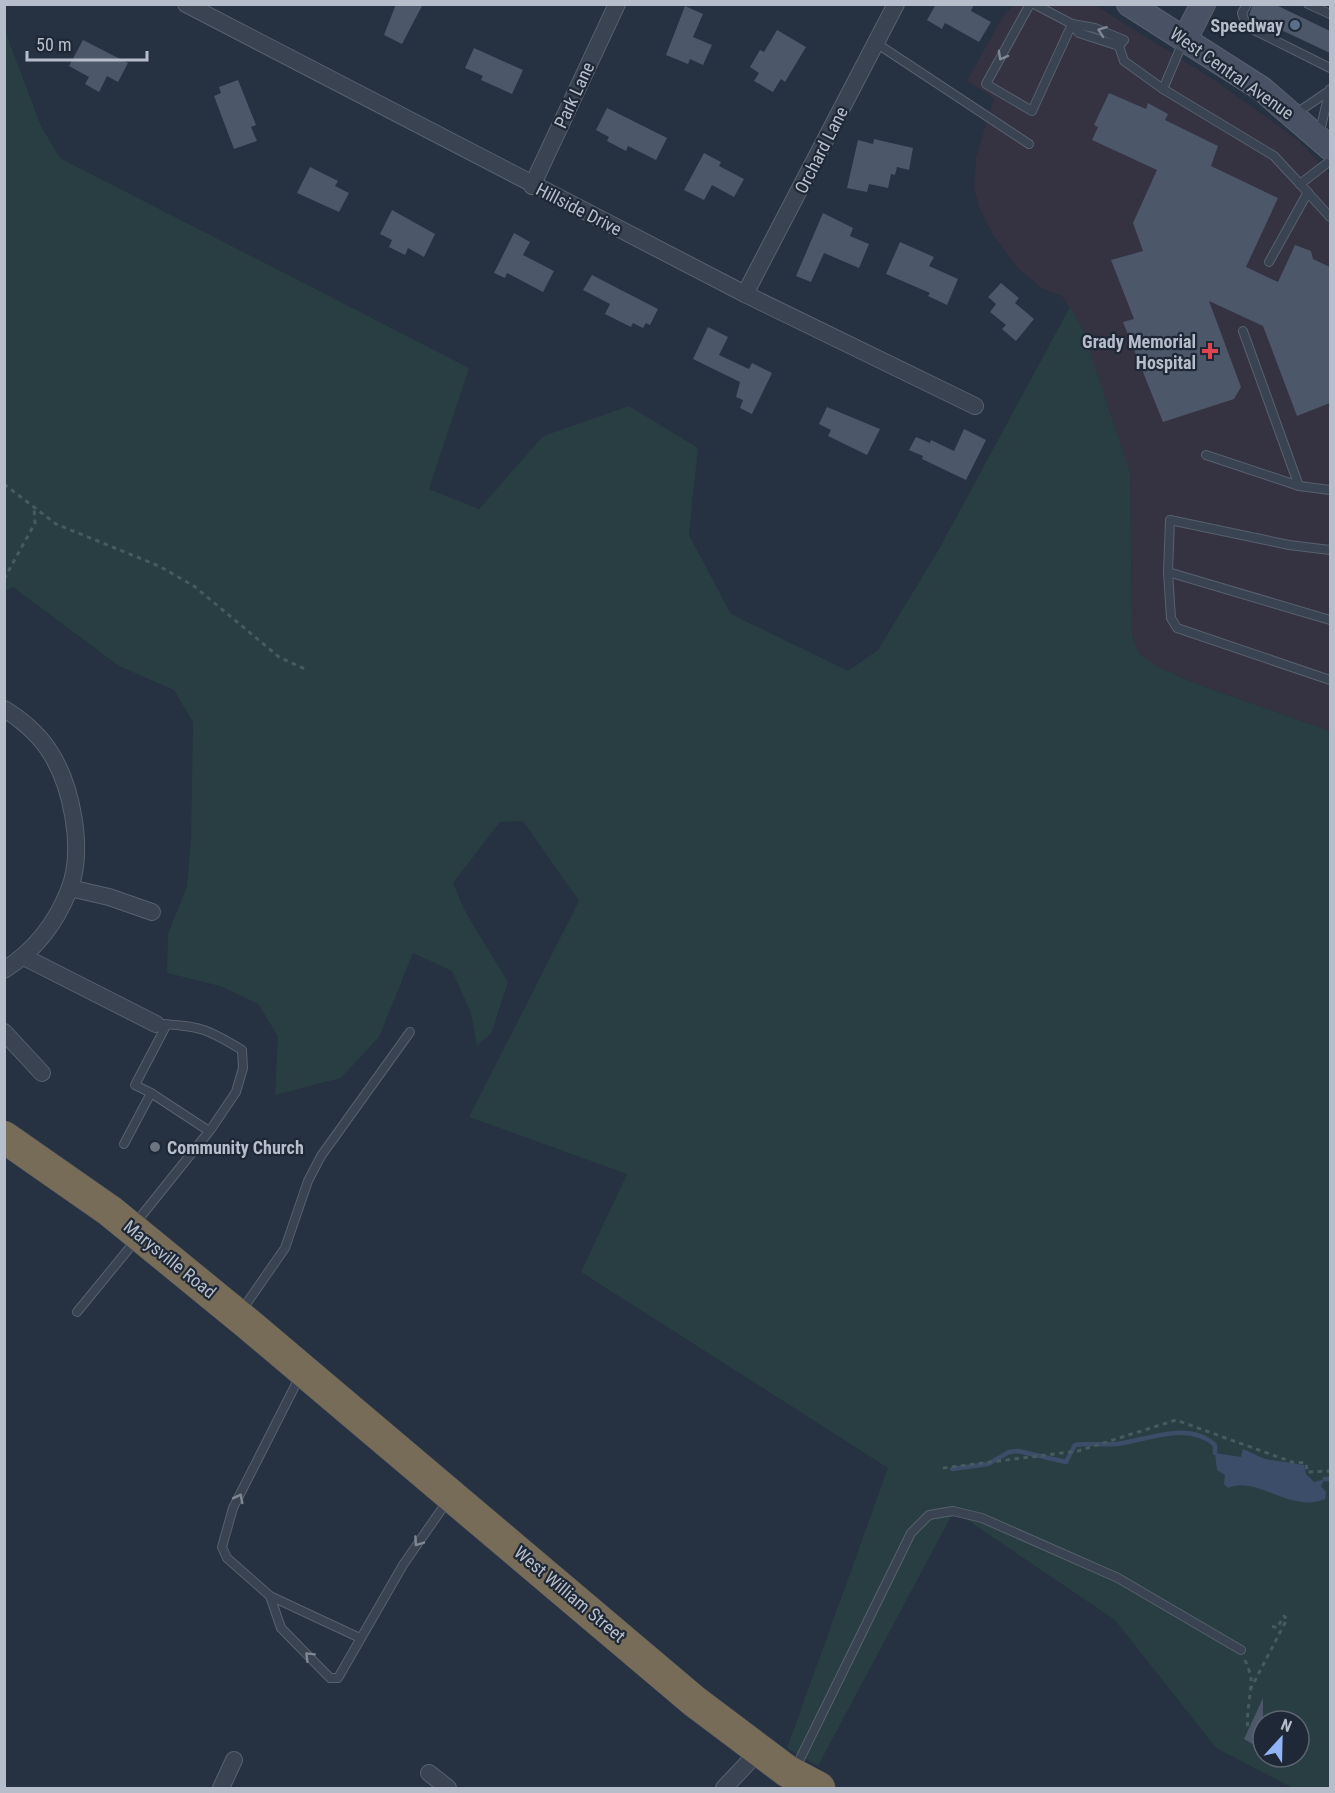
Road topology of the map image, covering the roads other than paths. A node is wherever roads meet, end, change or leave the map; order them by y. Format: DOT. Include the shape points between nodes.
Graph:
graph roads {
  1 [pos="186,4"];
  2 [pos="617,4"];
  3 [pos="1032,4"];
  4 [pos="1129,4"];
  5 [pos="1203,4"];
  6 [pos="1247,4"];
  7 [pos="1308,4"];
  8 [pos="890,7"];
  9 [pos="1330,14"];
  10 [pos="1072,24"];
  11 [pos="1185,39"];
  12 [pos="876,43"];
  13 [pos="1330,68"];
  14 [pos="1163,89"];
  15 [pos="1330,90"];
  16 [pos="1294,115"];
  17 [pos="1029,144"];
  18 [pos="1328,147"];
  19 [pos="1300,184"];
  20 [pos="532,186"];
  21 [pos="1308,192"];
  22 [pos="1330,217"];
  23 [pos="1269,262"];
  24 [pos="745,294"];
  25 [pos="1243,331"];
  26 [pos="975,406"];
  27 [pos="1206,455"];
  28 [pos="1299,486"];
  29 [pos="1330,490"];
  30 [pos="1330,550"];
  31 [pos="1168,572"];
  32 [pos="1330,620"];
  33 [pos="1330,680"];
  34 [pos="4,709"];
  35 [pos="70,888"];
  36 [pos="152,912"];
  37 [pos="24,957"];
  38 [pos="4,970"];
  39 [pos="162,1024"];
  40 [pos="4,1032"];
  41 [pos="410,1032"];
  42 [pos="42,1073"];
  43 [pos="151,1093"];
  44 [pos="209,1131"];
  45 [pos="4,1137"];
  46 [pos="124,1144"];
  47 [pos="136,1232"];
  48 [pos="77,1312"];
  49 [pos="238,1315"];
  50 [pos="303,1369"];
  51 [pos="328,1390"];
  52 [pos="452,1494"];
  53 [pos="270,1596"];
  54 [pos="360,1638"];
  55 [pos="1241,1650"];
  56 [pos="760,1750"];
  57 [pos="234,1760"];
  58 [pos="429,1773"];
  59 [pos="805,1781"];
  60 [pos="221,1788"];
  61 [pos="448,1788"];
  62 [pos="724,1788"];
  1 -- 20 [label="street, Hillside Drive"];
  2 -- 20 [label="street, Park Lane"];
  3 -- 10 [label="lane"];
  3 -- 10 [label="lane, one-way" via="986,84 1032,111"];
  4 -- 11 [label="main road, West Central Avenue"];
  5 -- 11 [label="main road"];
  6 -- 13 [label="lane" via="1242,13 1246,26"];
  7 -- 9 [label="lane"];
  8 -- 12 [label="street, Orchard Lane"];
  10 -- 14 [label="lane" via="1124,40 1119,46 1124,61"];
  11 -- 14 [label="lane"];
  11 -- 16 [label="main road, West Central Avenue" via="1262,89"];
  12 -- 17 [label="lane"];
  12 -- 24 [label="street, Orchard Lane"];
  14 -- 19 [label="lane" via="1274,156"];
  15 -- 16 [label="lane"];
  15 -- 18 [label="lane" via="1325,115"];
  16 -- 18 [label="main road, West Central Avenue"];
  18 -- 19 [label="lane"];
  19 -- 21 [label="lane"];
  20 -- 24 [label="street, Hillside Drive"];
  21 -- 22 [label="lane"];
  21 -- 23 [label="lane"];
  24 -- 26 [label="street, Hillside Drive"];
  25 -- 28 [label="lane"];
  27 -- 28 [label="lane"];
  28 -- 29 [label="lane"];
  30 -- 31 [label="lane" via="1170,520"];
  31 -- 32 [label="lane"];
  31 -- 33 [label="lane" via="1171,618 1176,628"];
  34 -- 35 [label="street" via="48,749 67,790 78,839"];
  35 -- 36 [label="street"];
  35 -- 37 [label="street" via="46,933"];
  37 -- 38 [label="street"];
  37 -- 39 [label="street"];
  39 -- 43 [label="lane" via="135,1085"];
  39 -- 44 [label="lane" via="187,1024 208,1030 242,1050 243,1068 236,1092"];
  40 -- 42 [label="street"];
  41 -- 49 [label="lane" via="321,1156 308,1180 285,1248"];
  43 -- 44 [label="lane"];
  43 -- 46 [label="lane"];
  44 -- 47 [label="lane"];
  45 -- 47 [label="highway, Marysville Road"];
  47 -- 48 [label="lane" via="115,1269"];
  47 -- 49 [label="highway, Marysville Road"];
  49 -- 50 [label="highway, Marysville Road"];
  50 -- 51 [label="highway, Marysville Road"];
  53 -- 50 [label="lane, one-way" via="227,1558 222,1547 233,1508"];
  51 -- 52 [label="highway, West William Street"];
  52 -- 54 [label="lane, one-way" via="403,1565"];
  52 -- 56 [label="highway, West William Street" via="694,1701"];
  53 -- 54 [label="lane"];
  54 -- 53 [label="lane, one-way" via="338,1678 330,1678 280,1628"];
  55 -- 59 [label="lane" via="1118,1578 993,1522 953,1511 929,1515 911,1533 807,1749"];
  56 -- 59 [label="highway, West William Street"];
  56 -- 62 [label="street"];
  57 -- 60 [label="street"];
  58 -- 61 [label="street"];
}
